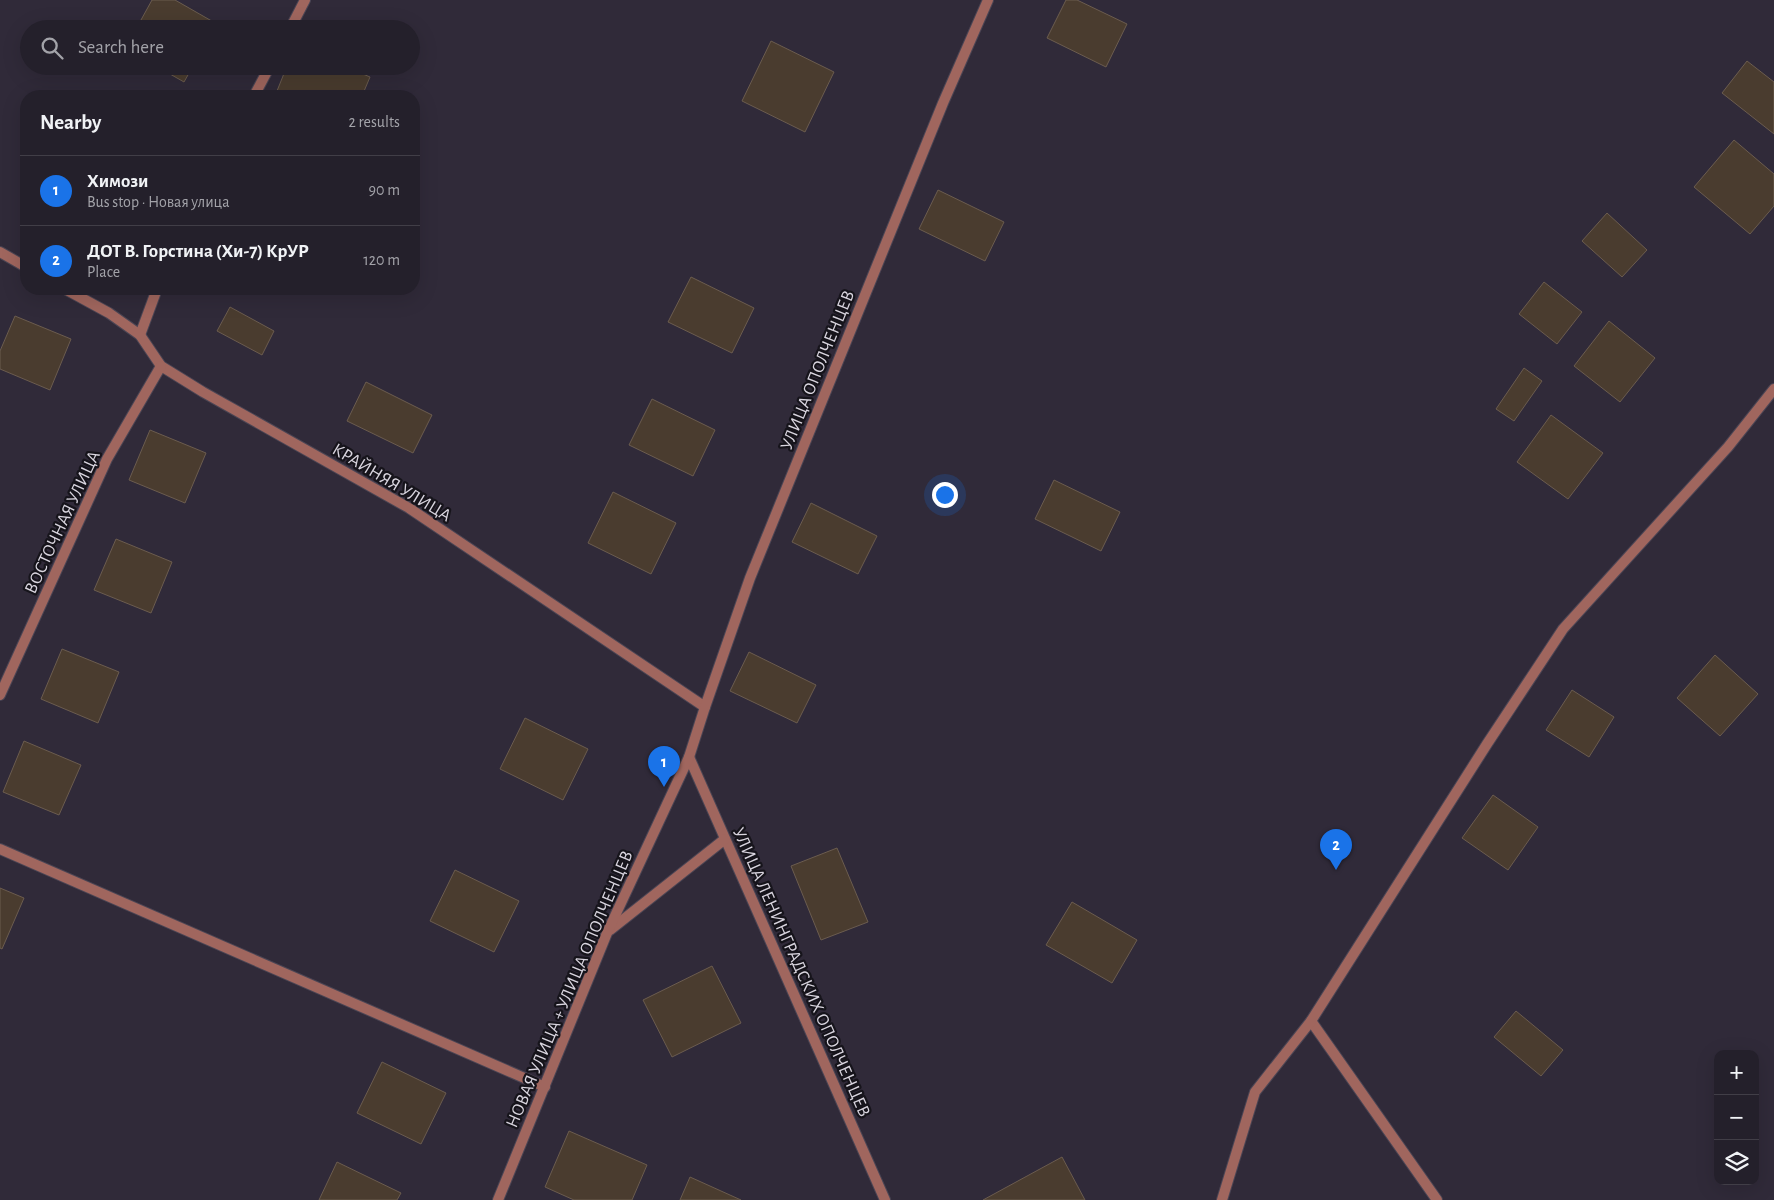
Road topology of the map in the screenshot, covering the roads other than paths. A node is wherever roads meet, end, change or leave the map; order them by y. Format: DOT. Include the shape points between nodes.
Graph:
graph roads {
  1 [pos="305,0"];
  2 [pos="988,0"];
  3 [pos="295,20"];
  4 [pos="265,75"];
  5 [pos="257,90"];
  6 [pos="0,252"];
  7 [pos="20,264"];
  8 [pos="76,295"];
  9 [pos="155,295"];
  10 [pos="140,336"];
  11 [pos="161,366"];
  12 [pos="1774,389"];
  13 [pos="0,695"];
  14 [pos="705,706"];
  15 [pos="689,757"];
  16 [pos="725,839"];
  17 [pos="0,849"];
  18 [pos="607,933"];
  19 [pos="1311,1021"];
  20 [pos="545,1087"];
  21 [pos="883,1198"];
  22 [pos="498,1200"];
  23 [pos="1222,1200"];
  24 [pos="1437,1200"];
  1 -- 3 [label="street"];
  2 -- 14 [label="street, УЛИЦА ОПОЛЧЕНЦЕВ" via="750,578"];
  4 -- 5 [label="street"];
  6 -- 7 [label="street"];
  8 -- 10 [label="street, КРАЙНЯЯ УЛИЦА" via="109,313"];
  9 -- 10 [label="street"];
  10 -- 11 [label="street, КРАЙНЯЯ УЛИЦА"];
  11 -- 13 [label="street, ВОСТОЧНАЯ УЛИЦА" via="107,459"];
  11 -- 14 [label="street, КРАЙНЯЯ УЛИЦА" via="408,508"];
  12 -- 19 [label="street" via="1728,447 1563,629"];
  14 -- 15 [label="street, УЛИЦА ОПОЛЧЕНЦЕВ"];
  15 -- 16 [label="street, УЛИЦА ЛЕНИНГРАДСКИХ ОПОЛЧЕНЦЕВ"];
  15 -- 18 [label="street, НОВАЯ УЛИЦА + УЛИЦА ОПОЛЧЕНЦЕВ"];
  16 -- 18 [label="street"];
  16 -- 21 [label="street, УЛИЦА ЛЕНИНГРАДСКИХ ОПОЛЧЕНЦЕВ"];
  17 -- 20 [label="street"];
  18 -- 20 [label="street, НОВАЯ УЛИЦА + УЛИЦА ОПОЛЧЕНЦЕВ"];
  19 -- 23 [label="street" via="1255,1092"];
  19 -- 24 [label="street"];
  20 -- 22 [label="street, НОВАЯ УЛИЦА + УЛИЦА ОПОЛЧЕНЦЕВ"];
}
